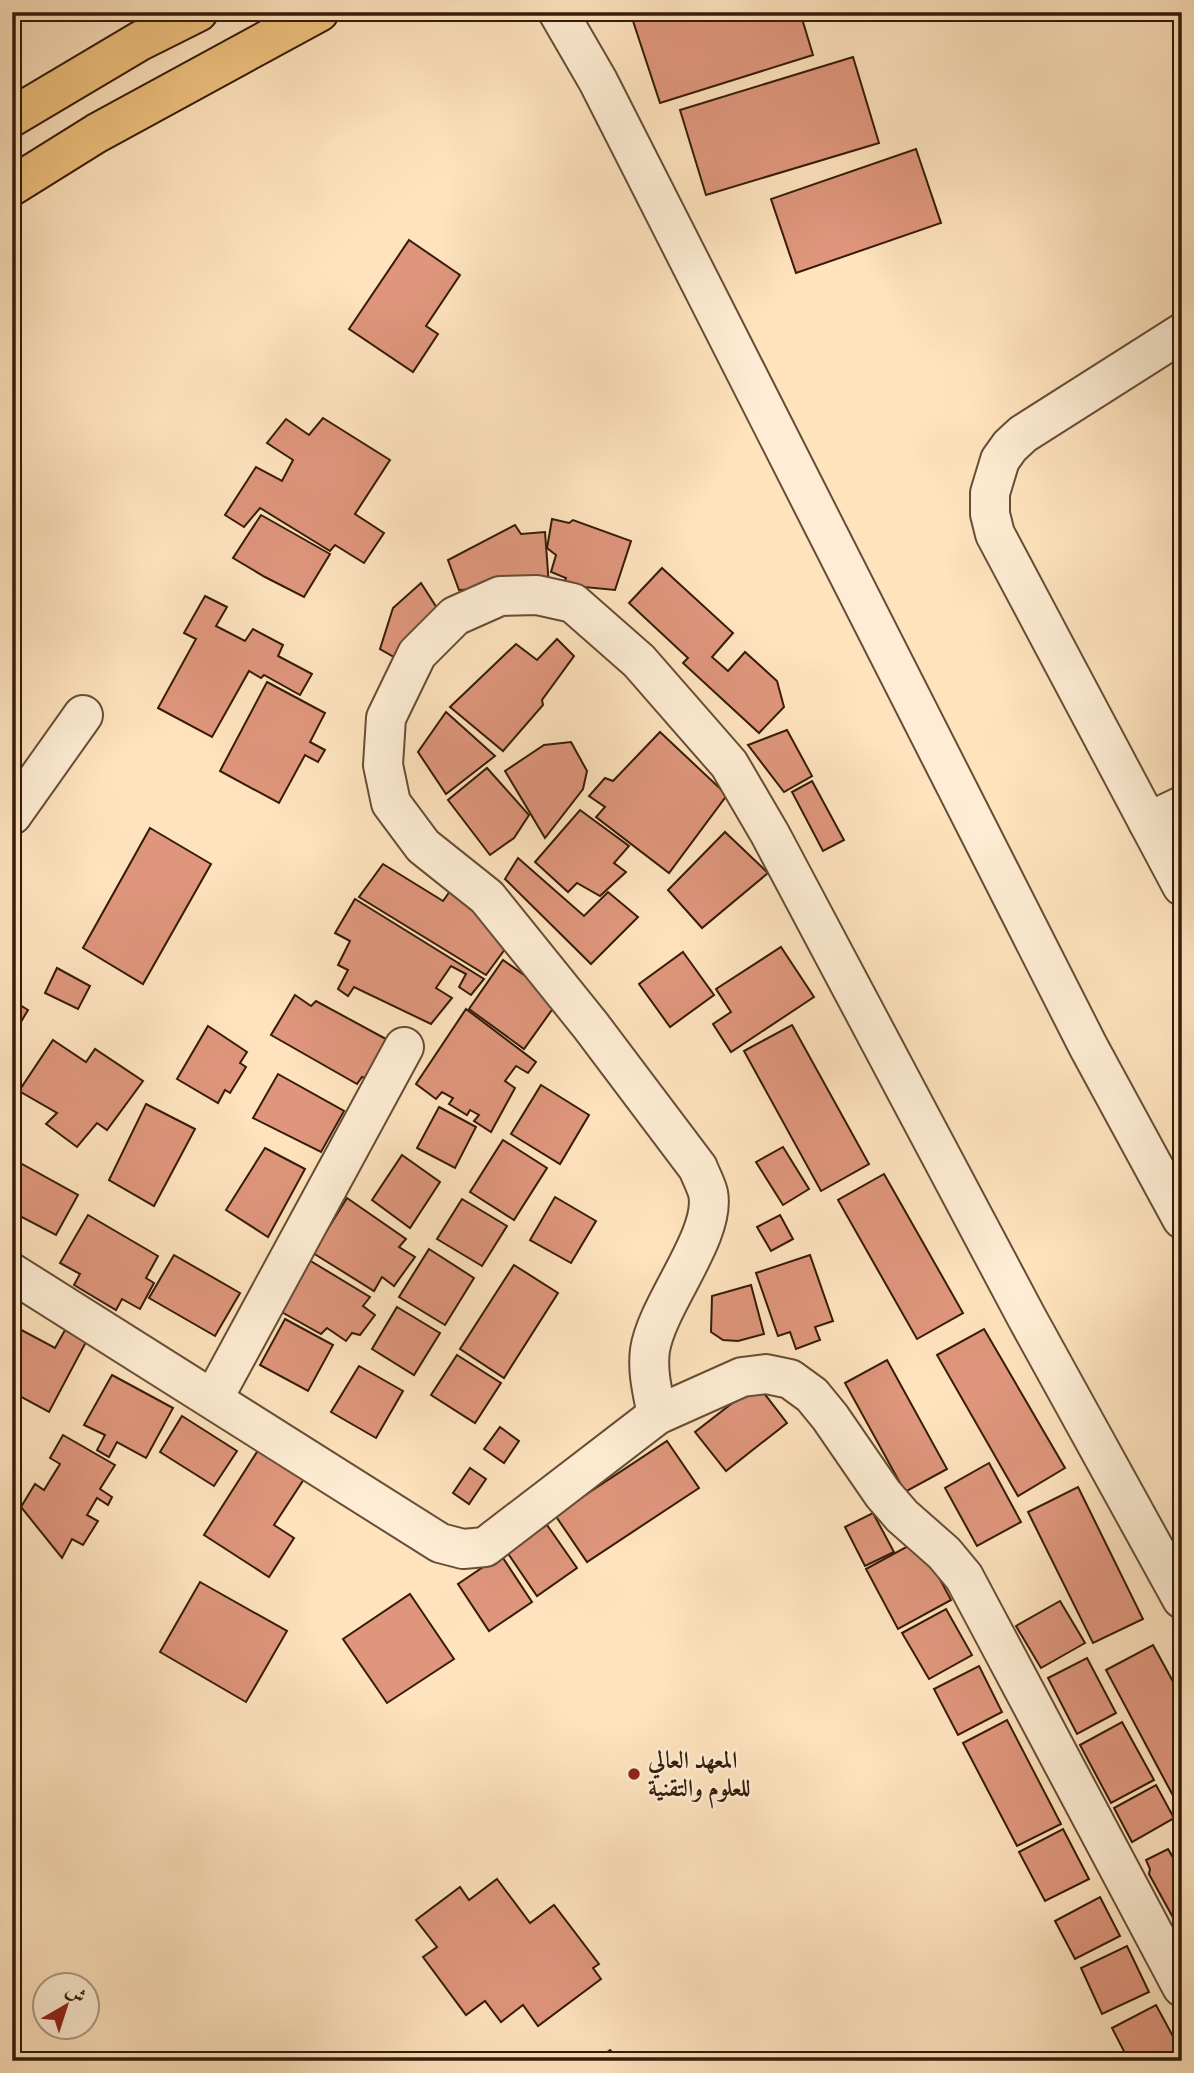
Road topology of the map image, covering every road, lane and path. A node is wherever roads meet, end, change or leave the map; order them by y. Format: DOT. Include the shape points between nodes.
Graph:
graph roads {
  1 [pos="198,12"];
  2 [pos="319,12"];
  3 [pos="558,12"];
  4 [pos="12,117"];
  5 [pos="12,186"];
  6 [pos="1182,332"];
  7 [pos="83,715"];
  8 [pos="1182,806"];
  9 [pos="12,814"];
  10 [pos="1148,822"];
  11 [pos="1182,886"];
  12 [pos="404,1047"];
  13 [pos="1182,1219"];
  14 [pos="12,1273"];
  15 [pos="213,1399"];
  16 [pos="657,1415"];
  17 [pos="1182,1599"];
  18 [pos="1182,1987"];
  1 -- 4 [label="main road"];
  2 -- 5 [label="main road" via="97,133"];
  3 -- 13 [label="street" via="598,81 1088,1046"];
  6 -- 10 [label="street" via="1023,434 1000,460 990,493 995,534"];
  7 -- 9 [label="street"];
  8 -- 10 [label="street"];
  10 -- 11 [label="street"];
  12 -- 15 [label="street"];
  14 -- 15 [label="street"];
  15 -- 16 [label="street" via="440,1543 463,1549 485,1547"];
  16 -- 17 [label="street" via="650,1351 660,1316 708,1218 708,1194 698,1168 487,897 424,846 391,803 383,765 386,718 417,654 454,616 500,596 537,595 573,603 639,661 729,764"];
  16 -- 18 [label="street" via="742,1377 766,1374 790,1379 812,1395 883,1494 964,1577"];
}
